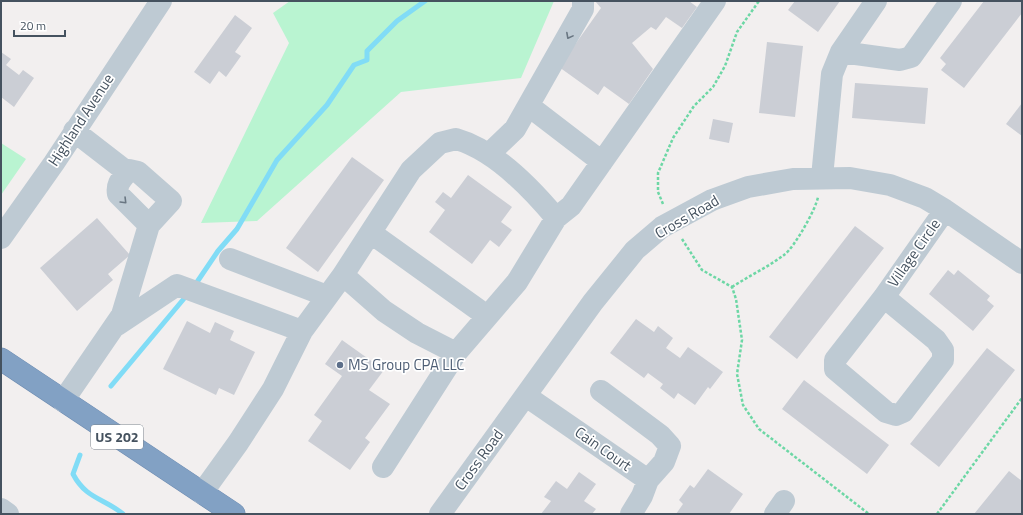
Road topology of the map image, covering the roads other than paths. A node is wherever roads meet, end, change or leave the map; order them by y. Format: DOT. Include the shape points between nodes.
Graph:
graph roads {
  1 [pos="161,1"];
  2 [pos="583,1"];
  3 [pos="715,1"];
  4 [pos="876,1"];
  5 [pos="951,1"];
  6 [pos="841,52"];
  7 [pos="529,106"];
  8 [pos="74,131"];
  9 [pos="489,154"];
  10 [pos="602,162"];
  11 [pos="127,172"];
  12 [pos="822,177"];
  13 [pos="945,210"];
  14 [pos="556,218"];
  15 [pos="149,225"];
  16 [pos="371,233"];
  17 [pos="1,238"];
  18 [pos="230,259"];
  19 [pos="1022,263"];
  20 [pos="343,275"];
  21 [pos="327,296"];
  22 [pos="884,297"];
  23 [pos="487,316"];
  24 [pos="117,325"];
  25 [pos="302,331"];
  26 [pos="456,353"];
  27 [pos="1,359"];
  28 [pos="601,391"];
  29 [pos="526,396"];
  30 [pos="63,401"];
  31 [pos="382,467"];
  32 [pos="648,480"];
  33 [pos="202,493"];
  34 [pos="234,514"];
  35 [pos="440,514"];
  36 [pos="630,514"];
  1 -- 8 [label="street, Highland Avenue"];
  2 -- 7 [label="street, one-way" via="583,9"];
  3 -- 10 [label="street"];
  4 -- 6 [label="street"];
  5 -- 6 [label="street" via="911,57 900,60"];
  6 -- 12 [label="street" via="832,74"];
  7 -- 9 [label="street" via="515,129"];
  7 -- 10 [label="street"];
  8 -- 11 [label="street"];
  8 -- 17 [label="street, Highland Avenue"];
  9 -- 14 [label="street" via="527,186"];
  9 -- 16 [label="street" via="472,144 456,139 440,143 411,170"];
  10 -- 14 [label="street" via="571,206"];
  11 -- 15 [label="street, one-way" via="116,187 118,194"];
  11 -- 15 [label="street" via="138,172 171,201"];
  12 -- 13 [label="street, Cross Road" via="850,178 890,185 925,198"];
  12 -- 29 [label="street, Cross Road" via="792,179 748,187 712,200 662,227 630,256 593,302"];
  13 -- 19 [label="street, Cross Road"];
  13 -- 22 [label="street, Village Circle"];
  14 -- 23 [label="street" via="517,282"];
  15 -- 24 [label="street"];
  16 -- 20 [label="street"];
  16 -- 23 [label="street"];
  18 -- 21 [label="street"];
  20 -- 21 [label="street"];
  20 -- 26 [label="street" via="384,310 417,333"];
  21 -- 25 [label="street"];
  22 -- 22 [label="street, Village Circle" via="835,360 835,369 886,412 896,415 902,412 943,360 943,350 936,340"];
  23 -- 26 [label="street"];
  24 -- 25 [label="street" via="177,285"];
  24 -- 30 [label="street"];
  25 -- 33 [label="street" via="273,389"];
  26 -- 31 [label="street"];
  27 -- 30 [label="highway, US 202"];
  28 -- 32 [label="street" via="660,435 670,446 664,462"];
  29 -- 32 [label="street, Cain Court"];
  29 -- 35 [label="street, Cross Road"];
  30 -- 33 [label="highway, US 202"];
  32 -- 36 [label="street, Cain Court" via="642,496"];
  33 -- 34 [label="highway, US 202"];
}
